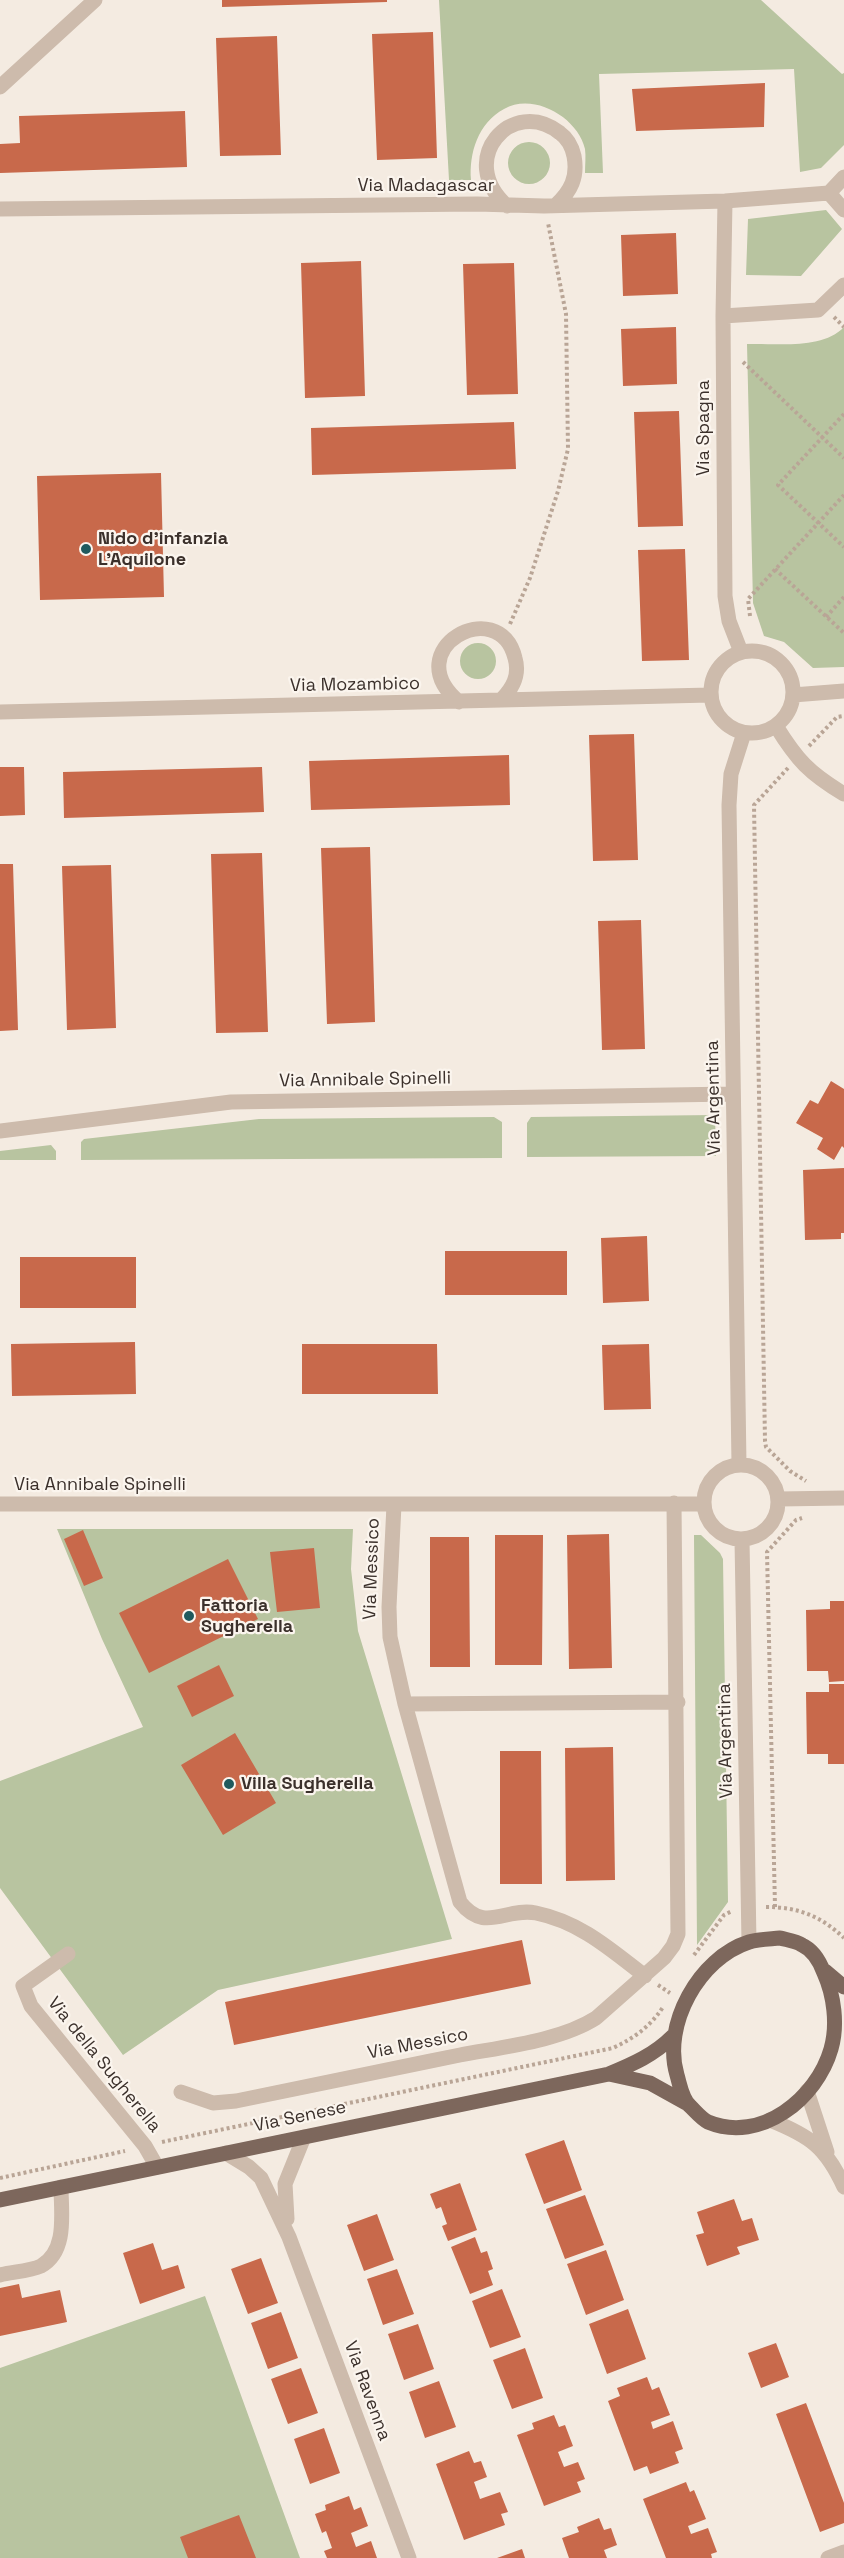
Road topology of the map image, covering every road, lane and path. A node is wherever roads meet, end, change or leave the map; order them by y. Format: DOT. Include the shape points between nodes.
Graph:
graph roads {
  1 [pos="95,0"];
  2 [pos="0,87"];
  3 [pos="844,177"];
  4 [pos="830,193"];
  5 [pos="725,201"];
  6 [pos="550,205"];
  7 [pos="507,206"];
  8 [pos="0,209"];
  9 [pos="844,210"];
  10 [pos="844,285"];
  11 [pos="723,316"];
  12 [pos="742,356"];
  13 [pos="844,414"];
  14 [pos="822,438"];
  15 [pos="844,458"];
  16 [pos="844,495"];
  17 [pos="818,523"];
  18 [pos="844,547"];
  19 [pos="775,569"];
  20 [pos="844,597"];
  21 [pos="750,616"];
  22 [pos="826,616"];
  23 [pos="844,633"];
  24 [pos="501,637"];
  25 [pos="741,652"];
  26 [pos="844,691"];
  27 [pos="794,695"];
  28 [pos="710,696"];
  29 [pos="501,700"];
  30 [pos="459,702"];
  31 [pos="0,712"];
  32 [pos="844,716"];
  33 [pos="776,726"];
  34 [pos="744,733"];
  35 [pos="797,758"];
  36 [pos="844,794"];
  37 [pos="733,1094"];
  38 [pos="0,1131"];
  39 [pos="739,1464"];
  40 [pos="844,1498"];
  41 [pos="779,1499"];
  42 [pos="807,1499"];
  43 [pos="674,1503"];
  44 [pos="0,1504"];
  45 [pos="704,1504"];
  46 [pos="394,1505"];
  47 [pos="742,1540"];
  48 [pos="678,1702"];
  49 [pos="405,1704"];
  50 [pos="775,1907"];
  51 [pos="749,1942"];
  52 [pos="68,1954"];
  53 [pos="823,1969"];
  54 [pos="645,1976"];
  55 [pos="844,1987"];
  56 [pos="673,2036"];
  57 [pos="844,2036"];
  58 [pos="831,2048"];
  59 [pos="609,2074"];
  60 [pos="807,2091"];
  61 [pos="181,2092"];
  62 [pos="686,2103"];
  63 [pos="770,2120"];
  64 [pos="304,2137"];
  65 [pos="226,2153"];
  66 [pos="830,2160"];
  67 [pos="157,2167"];
  68 [pos="61,2187"];
  69 [pos="844,2187"];
  70 [pos="0,2200"];
  71 [pos="289,2237"];
  72 [pos="0,2275"];
  73 [pos="844,2552"];
  74 [pos="409,2558"];
  75 [pos="828,2558"];
  1 -- 2 [label="street"];
  3 -- 4 [label="street"];
  4 -- 5 [label="street, Via Madagascar"];
  4 -- 9 [label="street"];
  5 -- 6 [label="street, Via Madagascar"];
  5 -- 11 [label="street, Via Spagna"];
  6 -- 7 [label="street, Via Madagascar"];
  6 -- 7 [label="street" via="567,194 574,180 573,150 565,136 552,127 522,122 496,138 485,166 495,195"];
  6 -- 24 [label="path" via="566,314 568,449 530,578"];
  7 -- 8 [label="street, Via Madagascar"];
  10 -- 11 [label="street" via="818,310"];
  11 -- 25 [label="street, Via Spagna" via="725,596 729,621"];
  12 -- 14 [label="path" via="743,365"];
  13 -- 14 [label="path"];
  14 -- 15 [label="path"];
  14 -- 17 [label="path" via="778,485"];
  16 -- 17 [label="path"];
  17 -- 18 [label="path"];
  17 -- 19 [label="path"];
  19 -- 21 [label="path" via="748,598"];
  19 -- 22 [label="path"];
  20 -- 22 [label="path"];
  22 -- 23 [label="path"];
  24 -- 29 [label="street" via="514,651 517,664 516,678"];
  24 -- 30 [label="street" via="482,628 469,629 447,644 440,662 442,682"];
  25 -- 27 [label="street" via="754,651 778,660 787,670"];
  25 -- 28 [label="street" via="721,664"];
  26 -- 27 [label="street"];
  27 -- 33 [label="street" via="788,713"];
  28 -- 29 [label="street, Via Mozambico"];
  28 -- 34 [label="street" via="721,720"];
  29 -- 30 [label="street, Via Mozambico"];
  30 -- 31 [label="street, Via Mozambico"];
  32 -- 35 [label="path" via="837,717"];
  33 -- 34 [label="street" via="766,732"];
  33 -- 35 [label="street"];
  34 -- 37 [label="street, Via Argentina" via="731,774 729,805"];
  35 -- 36 [label="street" via="818,779"];
  35 -- 42 [label="path" via="753,805 765,1441 766,1447 790,1471 806,1479"];
  37 -- 38 [label="street, Via Annibale Spinelli" via="231,1102"];
  37 -- 39 [label="street, Via Argentina"];
  39 -- 41 [label="street" via="766,1474"];
  39 -- 45 [label="street" via="718,1473 705,1492"];
  40 -- 42 [label="street"];
  41 -- 42 [label="street"];
  41 -- 47 [label="street" via="779,1509 769,1527"];
  42 -- 50 [label="path" via="806,1516 796,1520 767,1552"];
  43 -- 45 [label="street, Via Annibale Spinelli"];
  43 -- 46 [label="street, Via Annibale Spinelli"];
  43 -- 48 [label="street, Via Messico"];
  44 -- 46 [label="street, Via Annibale Spinelli"];
  45 -- 47 [label="street" via="706,1515 720,1533"];
  46 -- 49 [label="street, Via Messico" via="388,1607 390,1637"];
  47 -- 51 [label="street, Via Argentina"];
  48 -- 49 [label="street"];
  48 -- 54 [label="street, Via Messico" via="678,1935 673,1946"];
  49 -- 54 [label="street, Via Messico" via="460,1902 469,1914 495,1918 531,1912 566,1921 589,1932"];
  51 -- 53 [label="main road" via="780,1938 803,1945"];
  51 -- 56 [label="main road" via="725,1954 702,1977 686,1999"];
  52 -- 67 [label="street, Via della Sugherella" via="23,1986 31,2006 145,2146"];
  53 -- 55 [label="main road"];
  53 -- 58 [label="main road" via="834,2010"];
  54 -- 61 [label="street, Via Messico" via="596,2018 565,2032 236,2101 213,2103"];
  56 -- 59 [label="main road, Via Senese" via="644,2059"];
  56 -- 62 [label="main road" via="675,2069"];
  57 -- 58 [label="main road"];
  58 -- 60 [label="main road"];
  59 -- 62 [label="main road, Via Senese" via="650,2083"];
  59 -- 64 [label="main road, Via Senese"];
  60 -- 63 [label="main road" via="797,2103"];
  60 -- 66 [label="street"];
  62 -- 63 [label="main road" via="708,2122 739,2128"];
  63 -- 66 [label="street" via="807,2136"];
  64 -- 65 [label="main road, Via Senese"];
  64 -- 71 [label="street, Via Ravenna" via="285,2184"];
  65 -- 67 [label="main road, Via Senese"];
  65 -- 71 [label="street, Via Ravenna" via="261,2178"];
  66 -- 69 [label="street"];
  67 -- 68 [label="main road, Via Senese"];
  68 -- 70 [label="main road, Via Senese"];
  68 -- 72 [label="street" via="61,2239 54,2252 42,2265"];
  71 -- 74 [label="street, Via Ravenna"];
  73 -- 75 [label="street"];
}
